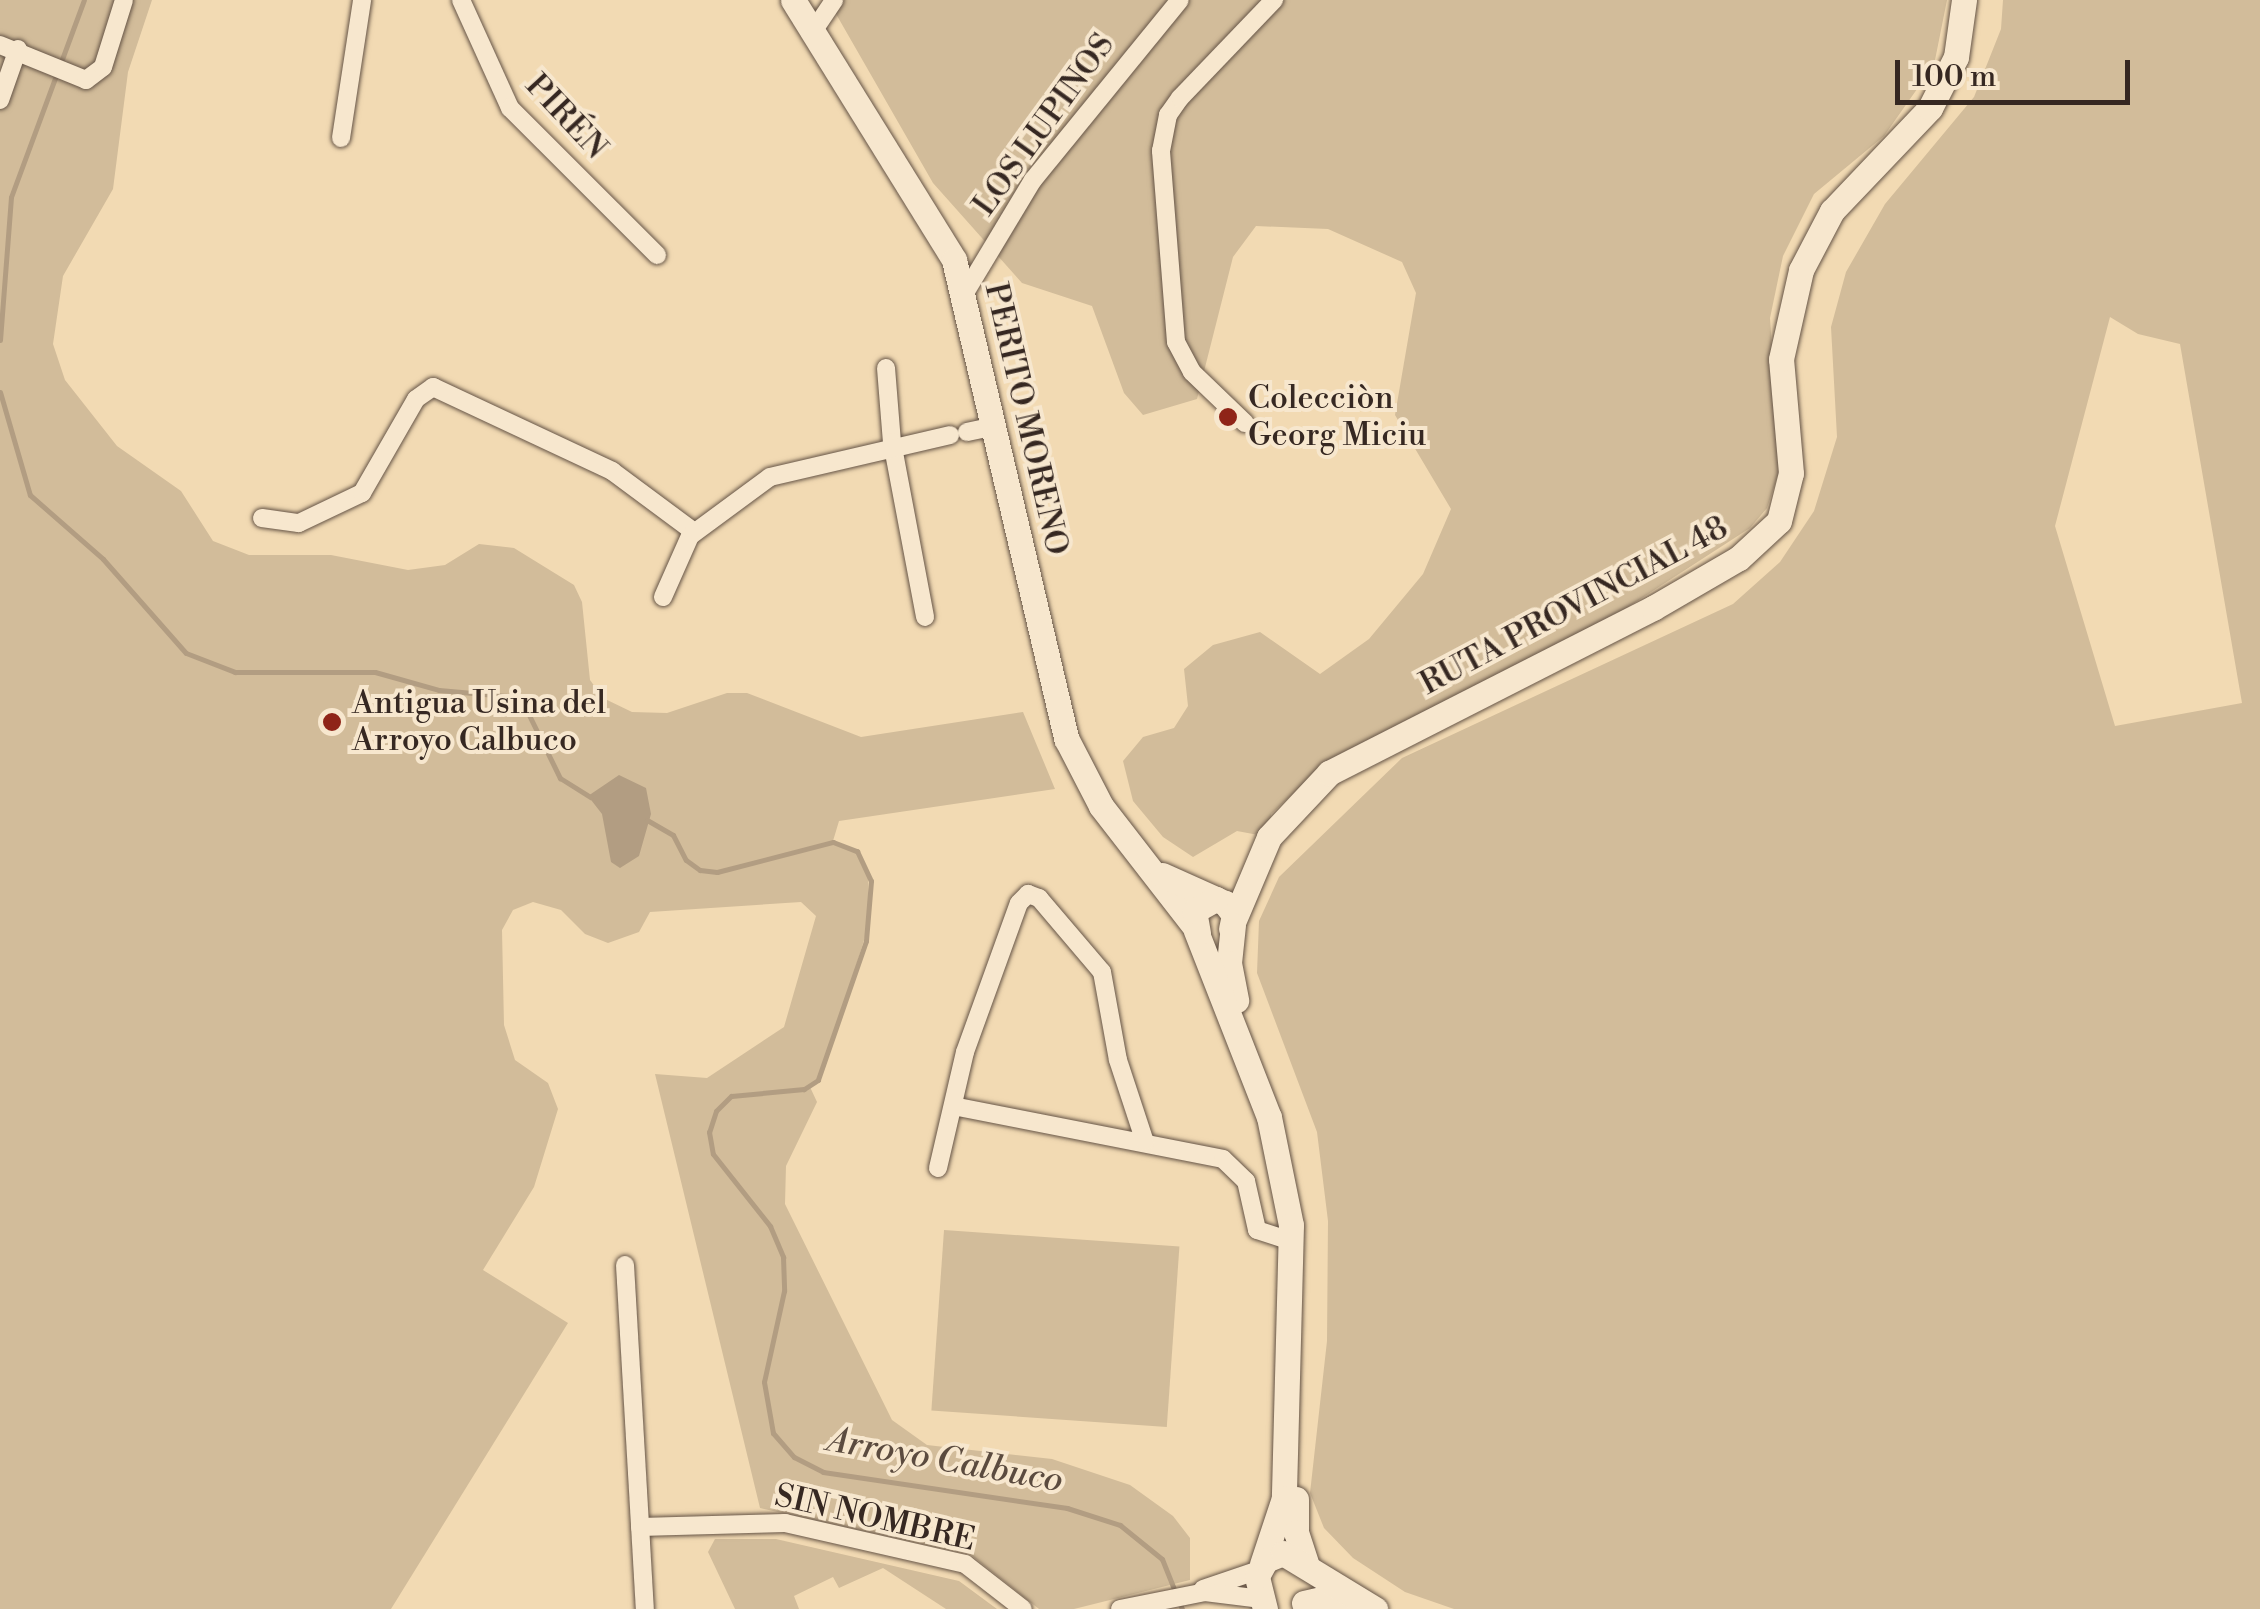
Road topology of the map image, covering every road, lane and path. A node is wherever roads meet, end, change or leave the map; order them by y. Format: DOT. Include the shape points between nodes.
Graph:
graph roads {
  1 [pos="124,0"];
  2 [pos="362,0"];
  3 [pos="461,0"];
  4 [pos="793,0"];
  5 [pos="834,0"];
  6 [pos="1180,0"];
  7 [pos="1274,0"];
  8 [pos="1964,0"];
  9 [pos="814,30"];
  10 [pos="9,47"];
  11 [pos="0,100"];
  12 [pos="340,138"];
  13 [pos="657,255"];
  14 [pos="965,292"];
  15 [pos="886,368"];
  16 [pos="1245,423"];
  17 [pos="995,426"];
  18 [pos="893,447"];
  19 [pos="262,518"];
  20 [pos="694,532"];
  21 [pos="662,598"];
  22 [pos="925,617"];
  23 [pos="1269,837"];
  24 [pos="1202,912"];
  25 [pos="1234,923"];
  26 [pos="953,1106"];
  27 [pos="1152,1144"];
  28 [pos="938,1168"];
  29 [pos="1298,1242"];
  30 [pos="625,1265"];
  31 [pos="640,1527"];
  32 [pos="1308,1565"];
  33 [pos="1260,1567"];
  34 [pos="1193,1594"];
  35 [pos="1266,1605"];
  36 [pos="1300,1607"];
  37 [pos="1374,1608"];
  38 [pos="645,1609"];
  39 [pos="1023,1609"];
  40 [pos="1120,1609"];
  1 -- 10 [label="street" via="99,73 86,80"];
  2 -- 12 [label="street"];
  3 -- 13 [label="street, PIRÉN" via="510,108"];
  4 -- 9 [label="main road, PERITO MORENO"];
  5 -- 9 [label="street"];
  6 -- 14 [label="street, LOS LUPINOS" via="1042,168"];
  7 -- 16 [label="street" via="1180,98 1168,116 1161,150 1176,342 1192,372"];
  8 -- 23 [label="main road, RUTA PROVINCIAL 48" via="1956,57 1930,108 1832,212 1800,270 1781,358 1791,474 1778,521 1739,558 1653,608 1496,692 1344,762 1301,796"];
  9 -- 14 [label="main road, PERITO MORENO" via="950,251"];
  10 -- 11 [label="street"];
  14 -- 17 [label="main road, PERITO MORENO"];
  15 -- 18 [label="street"];
  17 -- 18 [label="street"];
  17 -- 24 [label="main road, PERITO MORENO" via="1067,740 1101,806 1153,868"];
  18 -- 20 [label="street" via="777,474"];
  18 -- 22 [label="street"];
  19 -- 20 [label="street" via="300,523 362,493 416,399 433,387 620,476"];
  20 -- 21 [label="street"];
  23 -- 24 [label="main road, RUTA PROVINCIAL 48"];
  23 -- 25 [label="main road, RUTA PROVINCIAL 48"];
  24 -- 25 [label="main road" via="1229,906"];
  24 -- 25 [label="main road" via="1219,939"];
  24 -- 29 [label="main road, RUTA PROVINCIAL 48" via="1269,1117"];
  25 -- 29 [label="main road, RUTA PROVINCIAL 48" via="1230,980 1283,1130"];
  26 -- 27 [label="street"];
  26 -- 27 [label="street" via="1019,903 1032,894 1102,972 1118,1060"];
  26 -- 28 [label="street"];
  27 -- 29 [label="street" via="1230,1162 1246,1181 1257,1230"];
  29 -- 32 [label="main road, RUTA PROVINCIAL 48" via="1296,1521"];
  29 -- 33 [label="main road, RUTA PROVINCIAL 48" via="1284,1498"];
  30 -- 31 [label="street"];
  31 -- 38 [label="street"];
  31 -- 39 [label="street, SIN NOMBRE" via="785,1523 965,1564"];
  32 -- 33 [label="main road" via="1284,1553"];
  32 -- 36 [label="main road, RUTA PROVINCIAL 48" via="1313,1588"];
  32 -- 37 [label="main road"];
  33 -- 34 [label="street"];
  33 -- 35 [label="main road, RUTA PROVINCIAL 48"];
  34 -- 35 [label="street"];
  34 -- 40 [label="street"];
  36 -- 37 [label="main road" via="1331,1597"];
}
